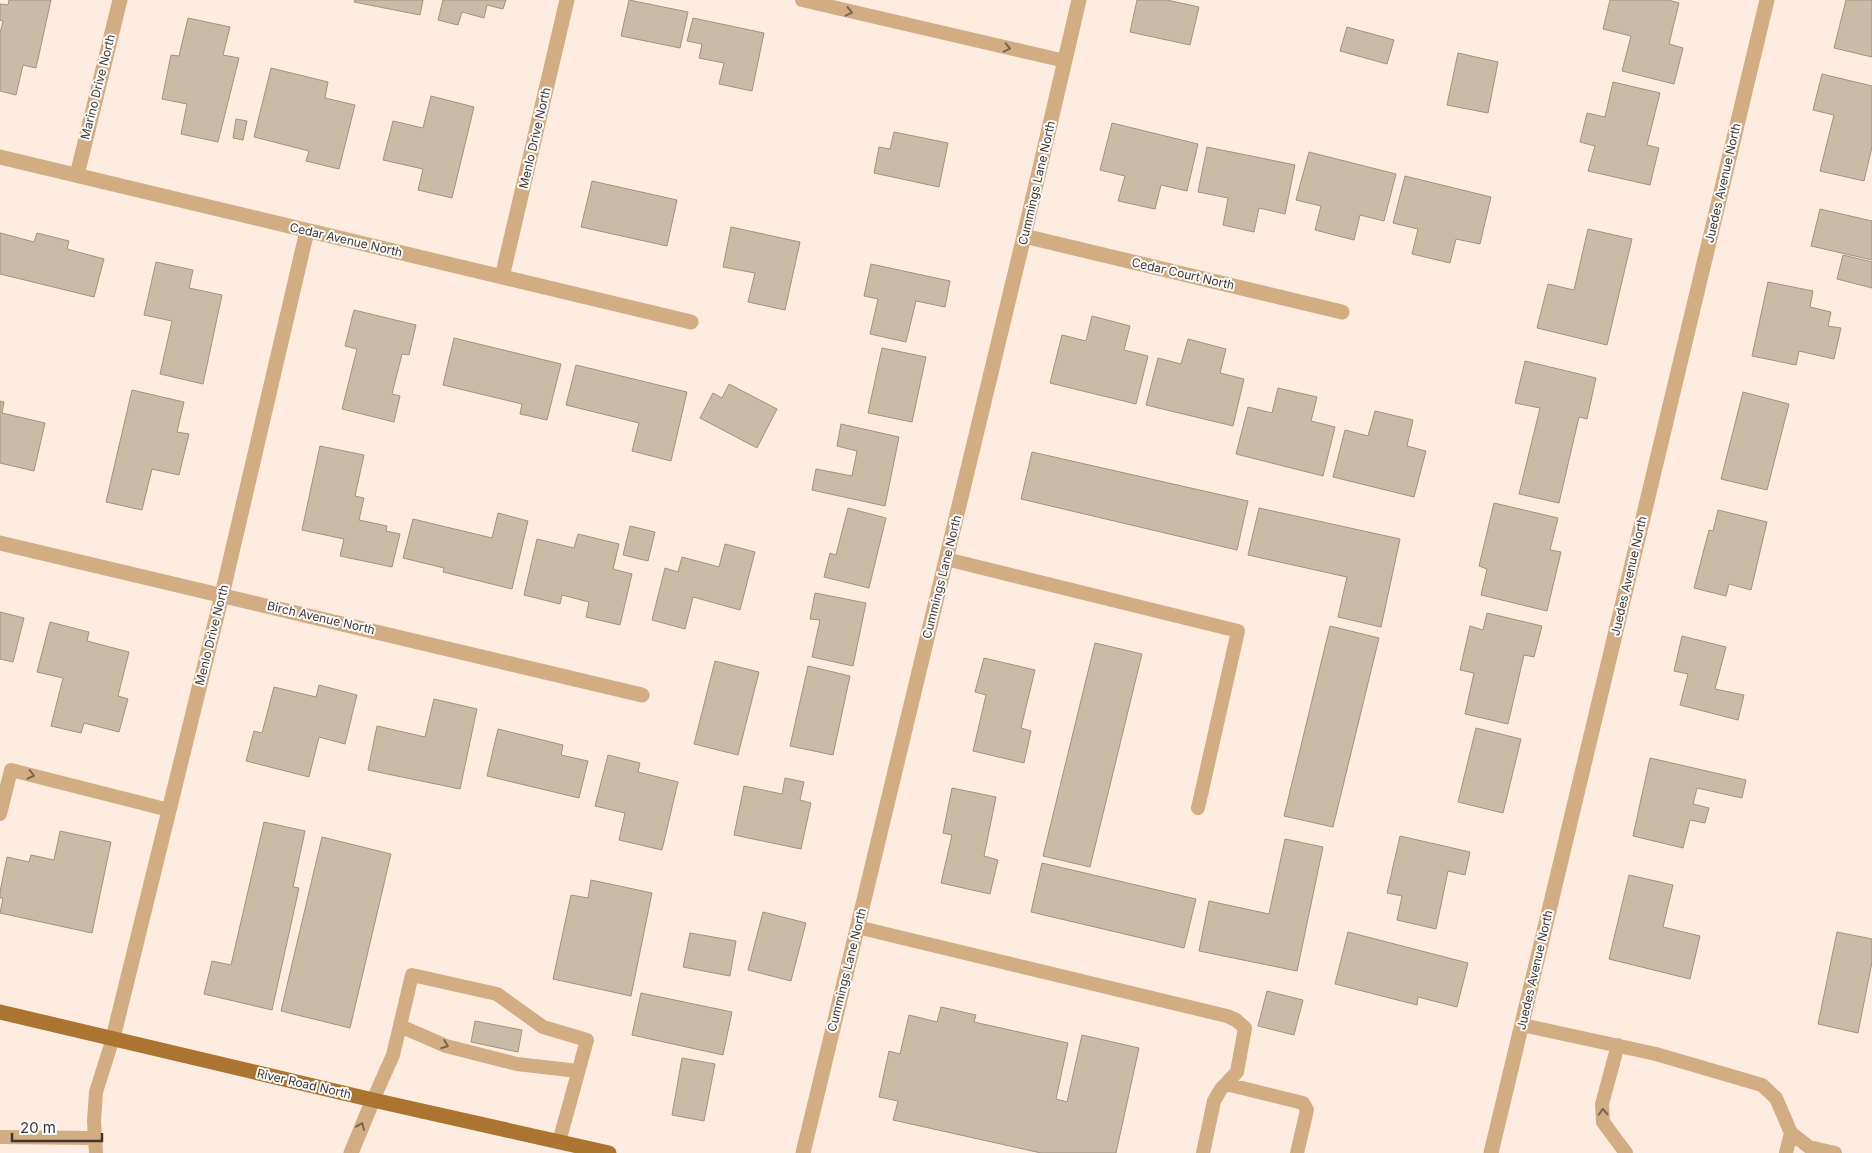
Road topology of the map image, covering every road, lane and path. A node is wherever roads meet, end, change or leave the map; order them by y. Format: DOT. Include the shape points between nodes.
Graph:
graph roads {
  1 [pos="120,0"];
  2 [pos="567,0"];
  3 [pos="802,0"];
  4 [pos="1079,0"];
  5 [pos="1767,0"];
  6 [pos="1066,61"];
  7 [pos="0,157"];
  8 [pos="77,175"];
  9 [pos="307,231"];
  10 [pos="1024,236"];
  11 [pos="502,277"];
  12 [pos="1342,312"];
  13 [pos="692,322"];
  14 [pos="0,543"];
  15 [pos="946,559"];
  16 [pos="222,595"];
  17 [pos="642,695"];
  18 [pos="1198,808"];
  19 [pos="170,810"];
  20 [pos="0,814"];
  21 [pos="857,927"];
  22 [pos="0,1012"];
  23 [pos="1522,1025"];
  24 [pos="400,1026"];
  25 [pos="113,1038"];
  26 [pos="1618,1045"];
  27 [pos="578,1071"];
  28 [pos="1226,1084"];
  29 [pos="373,1100"];
  30 [pos="1791,1133"];
  31 [pos="6,1137"];
  32 [pos="95,1138"];
  33 [pos="559,1142"];
  34 [pos="96,1153"];
  35 [pos="350,1153"];
  36 [pos="609,1153"];
  37 [pos="803,1153"];
  38 [pos="1203,1153"];
  39 [pos="1297,1153"];
  40 [pos="1491,1153"];
  41 [pos="1626,1153"];
  42 [pos="1786,1153"];
  43 [pos="1835,1153"];
  1 -- 8 [label="street, Marino Drive North"];
  2 -- 11 [label="street, Menlo Drive North"];
  3 -- 6 [label="lane, one-way"];
  4 -- 6 [label="street, Cummings Lane North"];
  5 -- 23 [label="street, Juedes Avenue North"];
  6 -- 10 [label="street, Cummings Lane North"];
  7 -- 8 [label="street, Cedar Avenue North"];
  8 -- 9 [label="street, Cedar Avenue North"];
  9 -- 11 [label="street, Cedar Avenue North"];
  9 -- 16 [label="street, Menlo Drive North"];
  10 -- 12 [label="street, Cedar Court North"];
  10 -- 15 [label="street, Cummings Lane North"];
  11 -- 13 [label="street, Cedar Avenue North"];
  14 -- 16 [label="street, Birch Avenue North"];
  15 -- 18 [label="lane" via="1238,631"];
  15 -- 21 [label="street, Cummings Lane North"];
  16 -- 17 [label="street, Birch Avenue North"];
  16 -- 19 [label="street, Menlo Drive North"];
  20 -- 19 [label="lane, one-way" via="11,770"];
  19 -- 25 [label="street, Menlo Drive North"];
  21 -- 28 [label="lane" via="1227,1016 1245,1028 1237,1072"];
  21 -- 37 [label="street, Cummings Lane North"];
  22 -- 25 [label="main road, River Road North"];
  23 -- 26 [label="lane"];
  23 -- 40 [label="street, Juedes Avenue North"];
  24 -- 27 [label="lane, one-way" via="446,1046 517,1064"];
  24 -- 27 [label="lane" via="412,975 497,994 542,1028 587,1040"];
  24 -- 29 [label="lane" via="393,1055"];
  25 -- 29 [label="main road, River Road North"];
  25 -- 32 [label="lane" via="96,1092"];
  26 -- 30 [label="lane" via="1762,1085 1776,1098"];
  41 -- 26 [label="lane, one-way" via="1604,1122 1602,1104"];
  27 -- 33 [label="lane"];
  28 -- 38 [label="lane" via="1214,1101"];
  28 -- 39 [label="lane" via="1303,1103 1307,1110"];
  29 -- 33 [label="main road, River Road North"];
  35 -- 29 [label="street, one-way"];
  30 -- 42 [label="lane"];
  30 -- 43 [label="lane" via="1809,1147"];
  31 -- 32 [label="lane"];
  32 -- 34 [label="lane"];
  33 -- 36 [label="main road, River Road North"];
}
